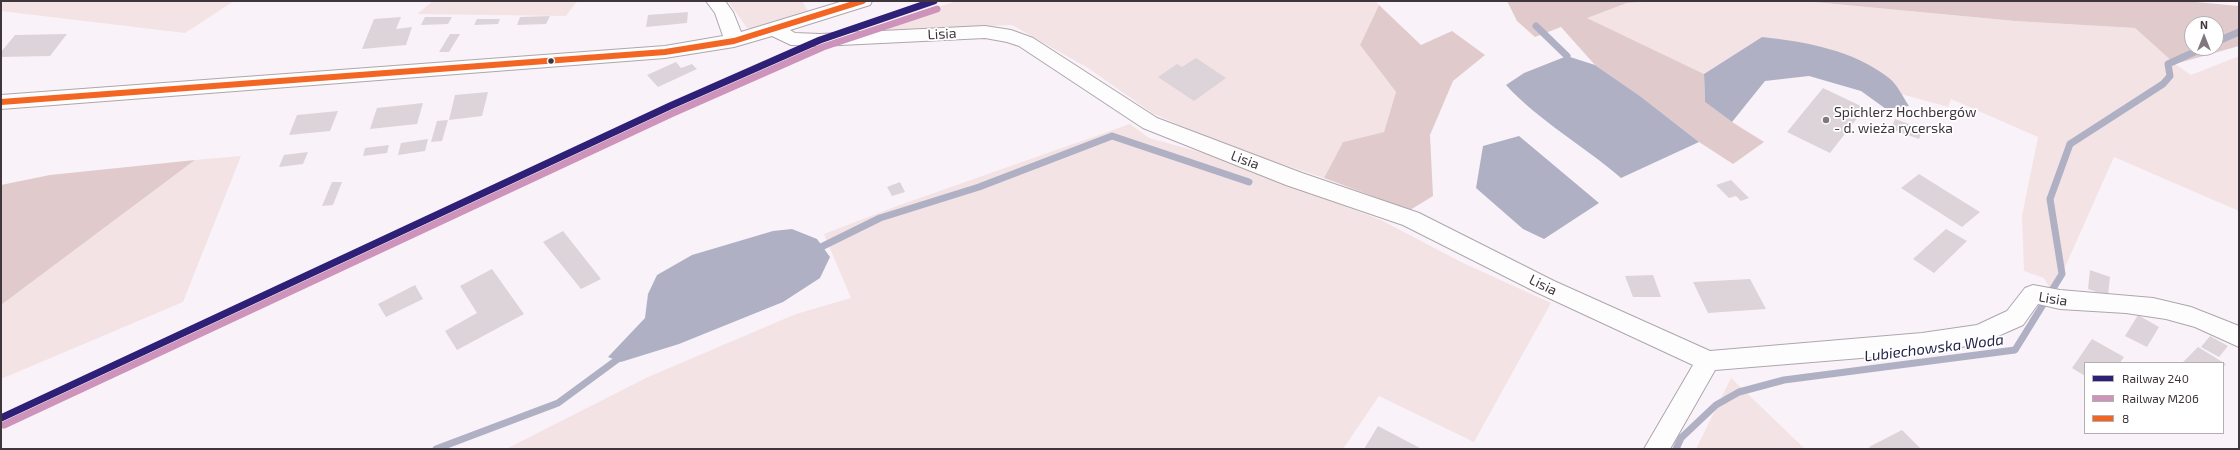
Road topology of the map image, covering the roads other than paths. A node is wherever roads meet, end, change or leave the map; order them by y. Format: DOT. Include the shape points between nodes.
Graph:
graph roads {
  1 [pos="715,1"];
  2 [pos="863,1"];
  3 [pos="776,30"];
  4 [pos="734,41"];
  5 [pos="1,102"];
  6 [pos="2239,337"];
  7 [pos="1708,361"];
  8 [pos="1657,449"];
  1 -- 4 [label="street" via="724,12"];
  2 -- 3 [label="street"];
  3 -- 4 [label="street"];
  3 -- 7 [label="street, Lisia" via="791,39 827,40 986,32 1011,36 1026,42 1150,123 1294,179 1411,219 1546,287"];
  4 -- 5 [label="street" via="665,52 595,58"];
  6 -- 7 [label="street, Lisia" via="2180,313 2139,305 2054,300 2033,294 2015,318 1980,334 1922,343"];
  7 -- 8 [label="street"];
}
